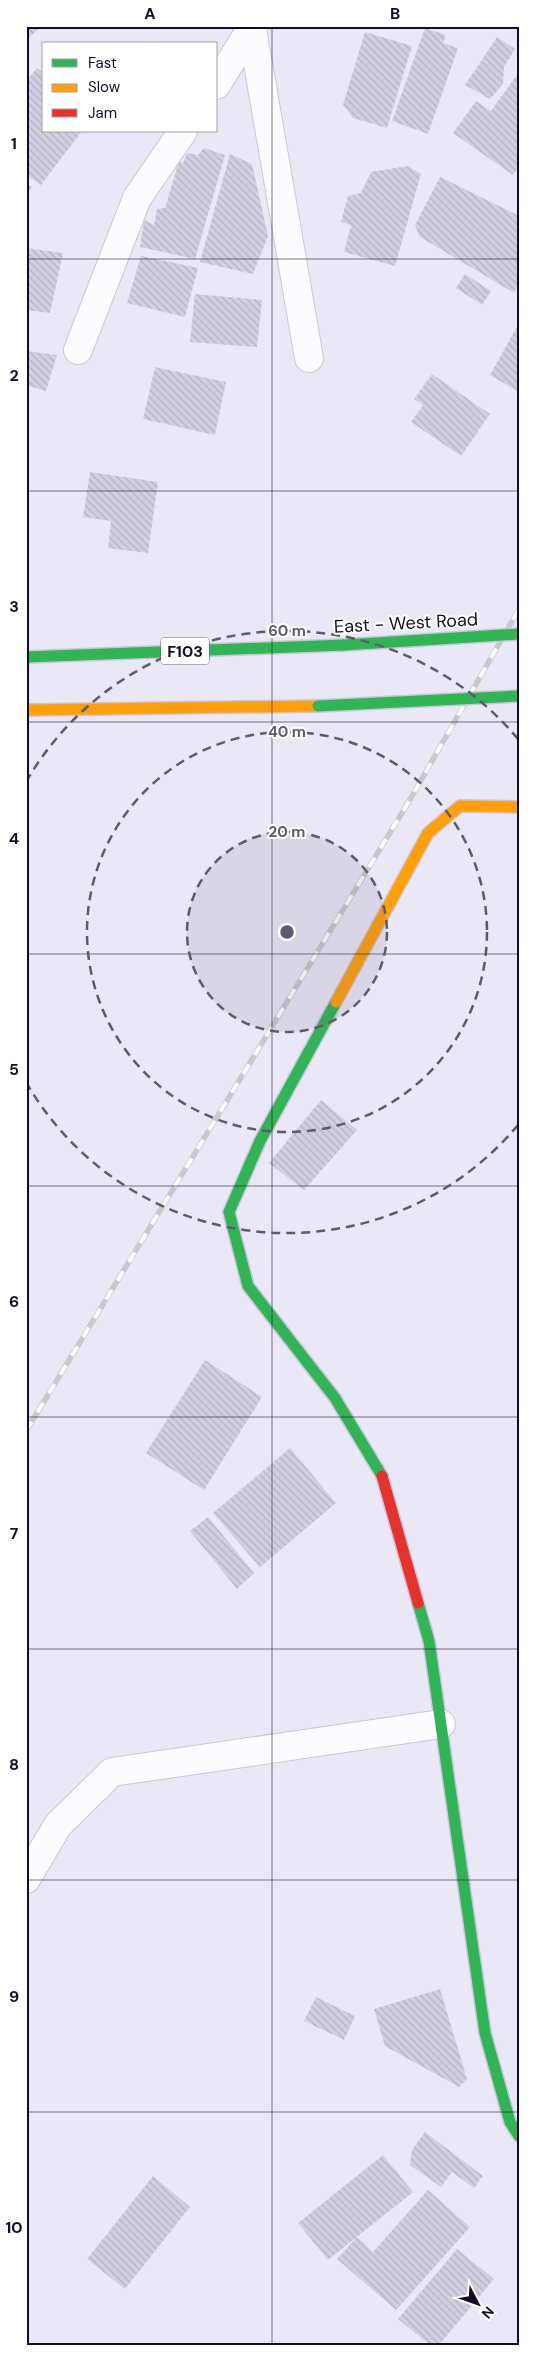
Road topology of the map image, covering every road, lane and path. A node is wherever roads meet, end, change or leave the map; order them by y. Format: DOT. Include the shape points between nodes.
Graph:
graph roads {
  1 [pos="252,28"];
  2 [pos="218,82"];
  3 [pos="182,132"];
  4 [pos="78,350"];
  5 [pos="309,358"];
  6 [pos="519,634"];
  7 [pos="26,657"];
  8 [pos="519,696"];
  9 [pos="26,710"];
  10 [pos="519,808"];
  11 [pos="441,1724"];
  12 [pos="26,1879"];
  13 [pos="519,2136"];
  1 -- 2 [label="street"];
  1 -- 5 [label="street"];
  3 -- 4 [label="street" via="137,198"];
  6 -- 7 [label="street, East - West Road / F103, bridge" via="344,645"];
  8 -- 9 [label="street, bridge" via="318,706"];
  10 -- 11 [label="street" via="460,806 428,833 260,1141 229,1212 248,1286 335,1398 383,1478 429,1641"];
  11 -- 12 [label="street" via="112,1772 58,1825"];
  11 -- 13 [label="street" via="485,2033 510,2122"];
}
